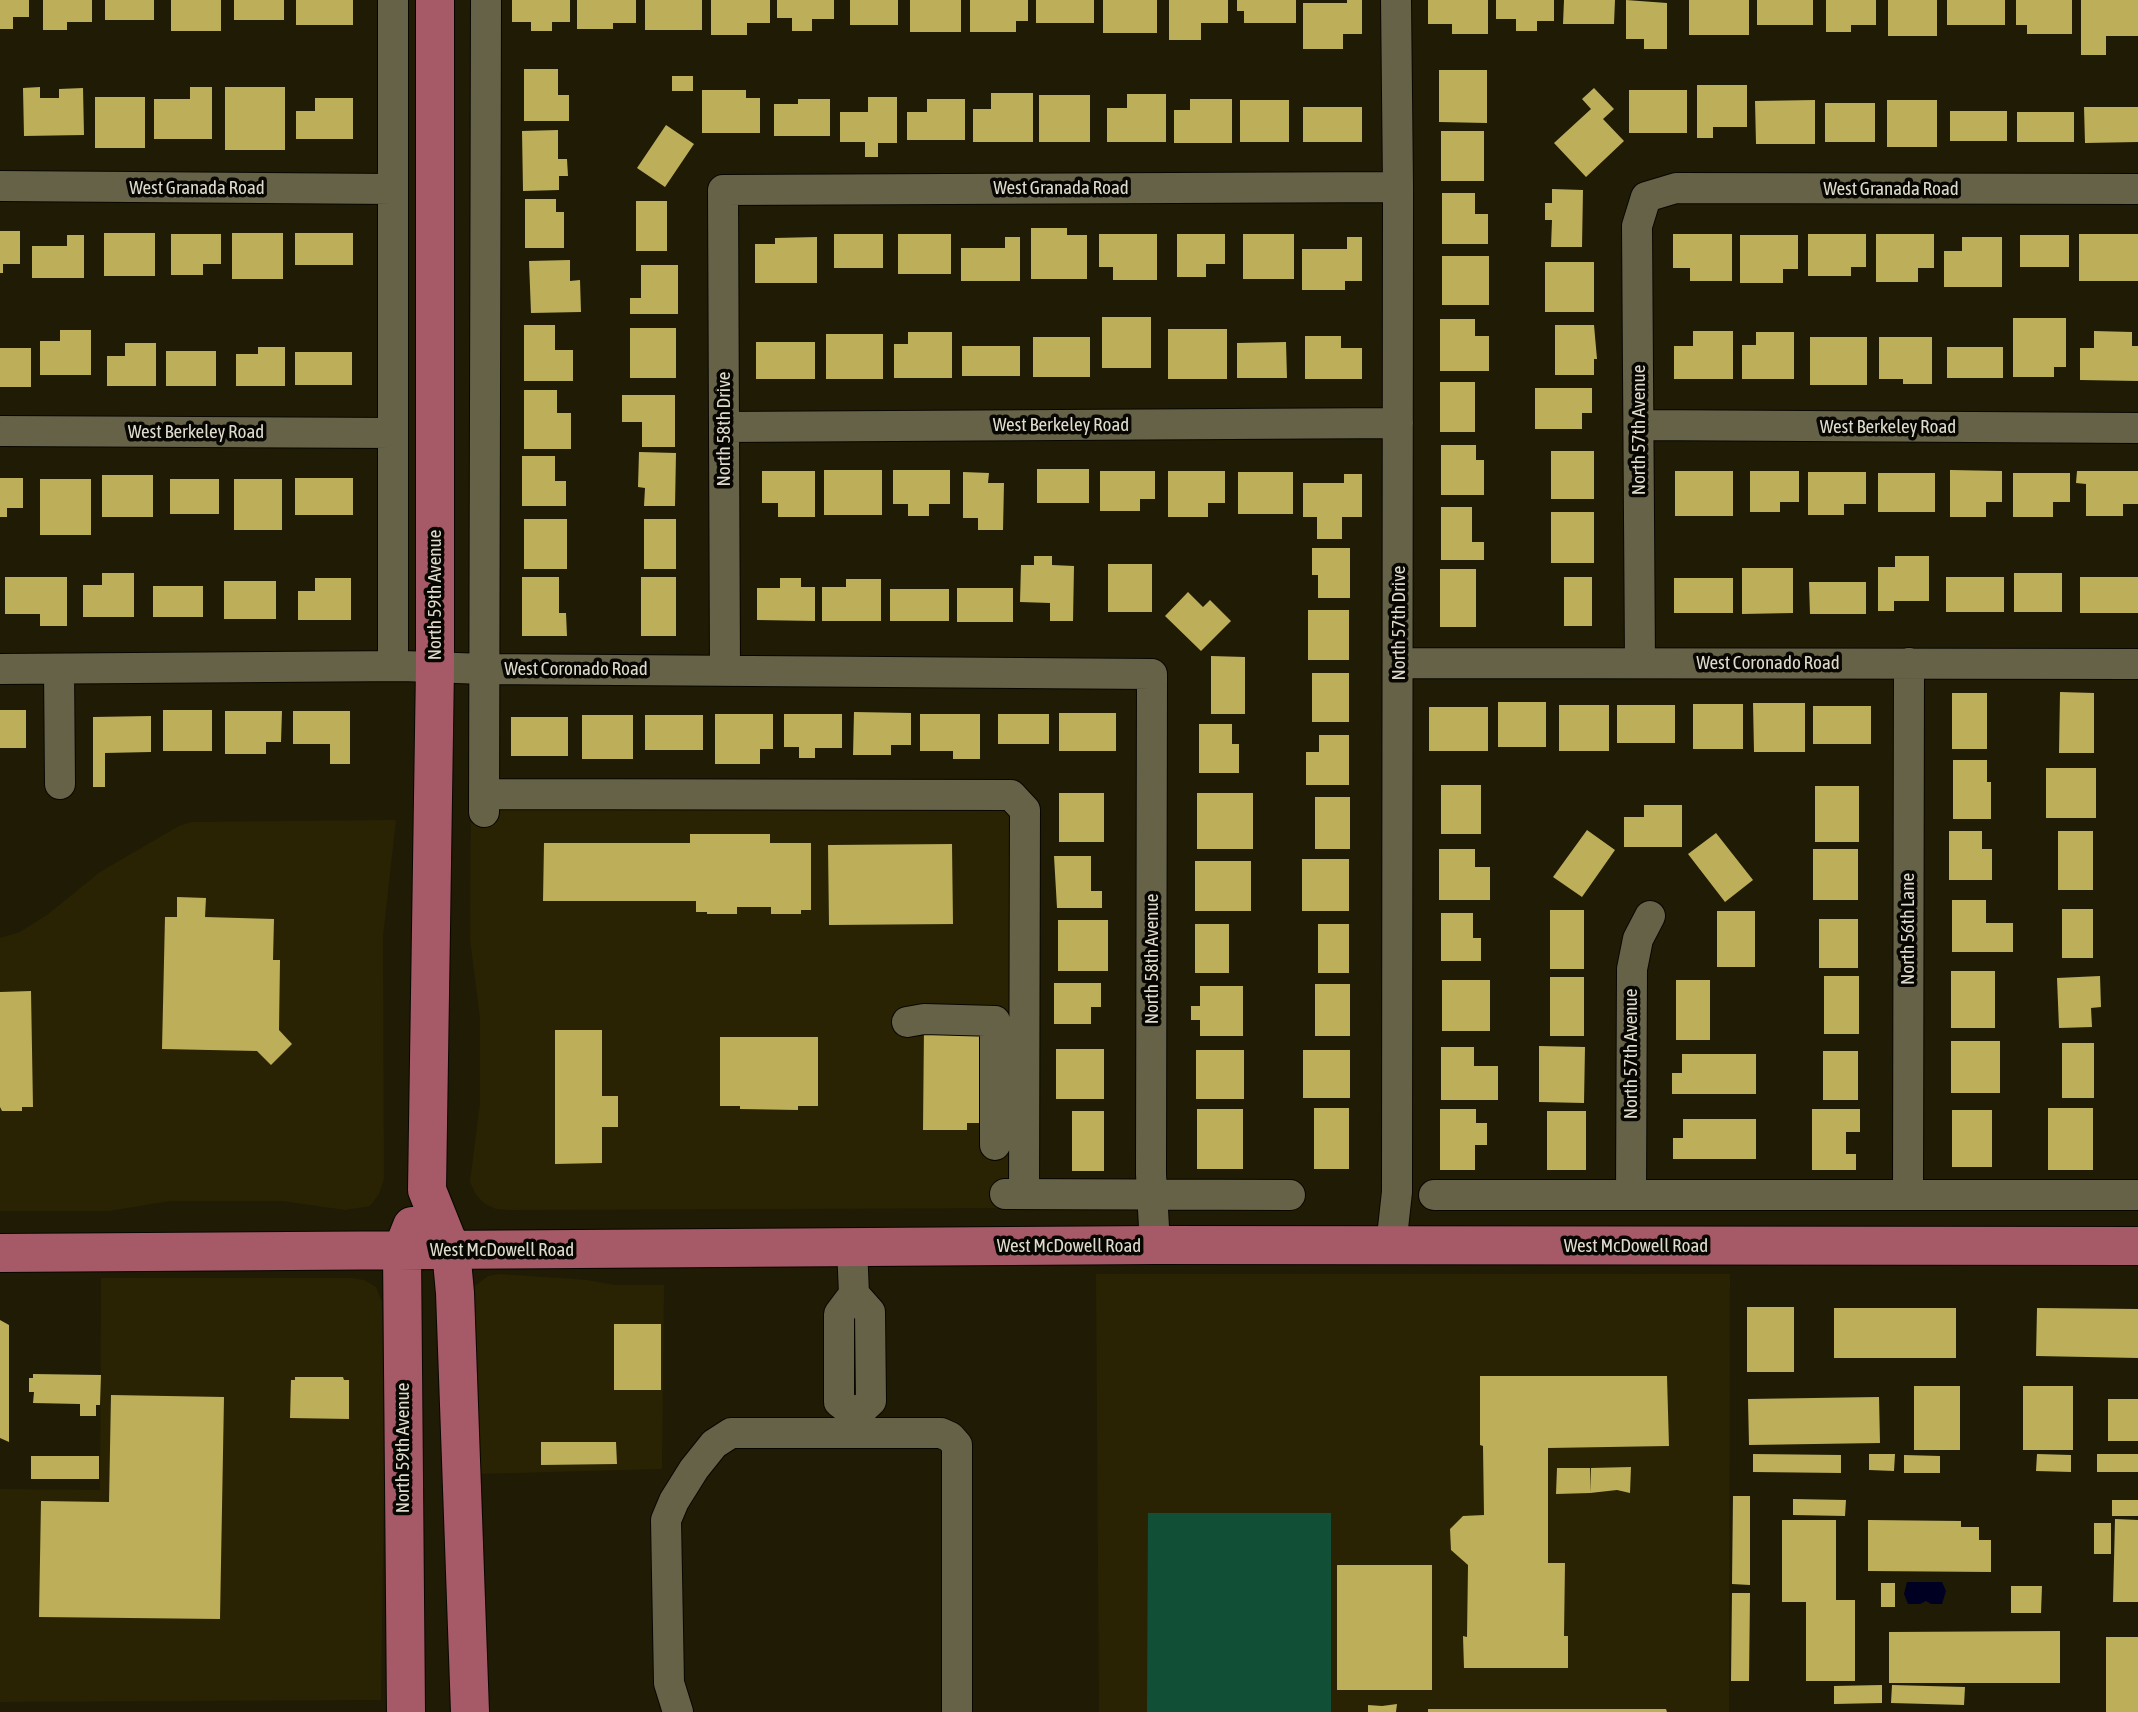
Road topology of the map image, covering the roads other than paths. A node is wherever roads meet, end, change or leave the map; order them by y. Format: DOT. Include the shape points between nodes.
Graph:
graph roads {
  1 [pos="393,0"];
  2 [pos="435,0"];
  3 [pos="486,0"];
  4 [pos="1396,0"];
  5 [pos="0,186"];
  6 [pos="1398,187"];
  7 [pos="393,189"];
  8 [pos="2138,189"];
  9 [pos="723,190"];
  10 [pos="1646,197"];
  11 [pos="1398,423"];
  12 [pos="1639,425"];
  13 [pos="724,427"];
  14 [pos="2138,428"];
  15 [pos="0,431"];
  16 [pos="393,433"];
  17 [pos="1399,663"];
  18 [pos="1640,663"];
  19 [pos="1909,663"];
  20 [pos="2138,664"];
  21 [pos="393,666"];
  22 [pos="435,667"];
  23 [pos="0,669"];
  24 [pos="59,669"];
  25 [pos="484,669"];
  26 [pos="725,669"];
  27 [pos="1152,674"];
  28 [pos="61,784"];
  29 [pos="1650,916"];
  30 [pos="907,1023"];
  31 [pos="995,1145"];
  32 [pos="427,1190"];
  33 [pos="1152,1195"];
  34 [pos="1290,1195"];
  35 [pos="1434,1195"];
  36 [pos="1631,1195"];
  37 [pos="1908,1195"];
  38 [pos="2138,1195"];
  39 [pos="1155,1245"];
  40 [pos="1391,1246"];
  41 [pos="2138,1246"];
  42 [pos="852,1247"];
  43 [pos="451,1250"];
  44 [pos="402,1251"];
  45 [pos="0,1252"];
  46 [pos="856,1424"];
  47 [pos="406,1712"];
  48 [pos="470,1712"];
  49 [pos="678,1712"];
  50 [pos="957,1712"];
  1 -- 7 [label="street"];
  2 -- 22 [label="main road, North 59th Avenue"];
  3 -- 25 [label="street"];
  4 -- 6 [label="street, North 57th Drive"];
  5 -- 7 [label="street, West Granada Road"];
  6 -- 9 [label="street, West Granada Road"];
  6 -- 11 [label="street, North 57th Drive"];
  7 -- 16 [label="street"];
  8 -- 10 [label="street, West Granada Road" via="1676,188"];
  9 -- 13 [label="street, North 58th Drive"];
  10 -- 12 [label="street, North 57th Avenue" via="1637,226"];
  11 -- 13 [label="street, West Berkeley Road"];
  11 -- 17 [label="street, North 57th Drive"];
  12 -- 14 [label="street, West Berkeley Road"];
  12 -- 18 [label="street, North 57th Avenue"];
  13 -- 26 [label="street, North 58th Drive"];
  15 -- 16 [label="street, West Berkeley Road"];
  16 -- 21 [label="street"];
  17 -- 18 [label="street, West Coronado Road"];
  17 -- 40 [label="street, North 57th Drive" via="1397,1192"];
  18 -- 19 [label="street, West Coronado Road"];
  19 -- 20 [label="street, West Coronado Road"];
  19 -- 37 [label="street, North 56th Lane"];
  21 -- 22 [label="street, West Coronado Road"];
  21 -- 24 [label="street, West Coronado Road"];
  22 -- 25 [label="street, West Coronado Road"];
  22 -- 32 [label="main road, North 59th Avenue"];
  23 -- 24 [label="street, West Coronado Road"];
  24 -- 28 [label="street"];
  25 -- 26 [label="street, West Coronado Road"];
  25 -- 33 [label="street" via="484,804 1011,795 1025,810 1015,1194"];
  26 -- 27 [label="street, West Coronado Road"];
  27 -- 33 [label="street, North 58th Avenue"];
  29 -- 36 [label="street, North 57th Avenue" via="1638,939 1632,969"];
  30 -- 31 [label="street" via="924,1019 995,1021"];
  32 -- 43 [label="main road, North 59th Avenue"];
  32 -- 44 [label="main road, North 59th Avenue"];
  33 -- 34 [label="street"];
  33 -- 39 [label="street, North 58th Avenue"];
  35 -- 36 [label="street"];
  36 -- 37 [label="street"];
  37 -- 38 [label="street"];
  39 -- 40 [label="main road, West McDowell Road"];
  39 -- 42 [label="main road, West McDowell Road"];
  40 -- 41 [label="main road, West McDowell Road"];
  42 -- 43 [label="main road, West McDowell Road"];
  42 -- 46 [label="street" via="854,1293 839,1314 839,1402"];
  43 -- 44 [label="main road, West McDowell Road"];
  43 -- 48 [label="main road, North 59th Avenue"];
  44 -- 45 [label="main road, West McDowell Road"];
  44 -- 47 [label="main road, North 59th Avenue"];
  46 -- 49 [label="street" via="731,1433 714,1444 680,1490 666,1520 669,1683"];
  46 -- 50 [label="street" via="941,1433 957,1446"];
}
